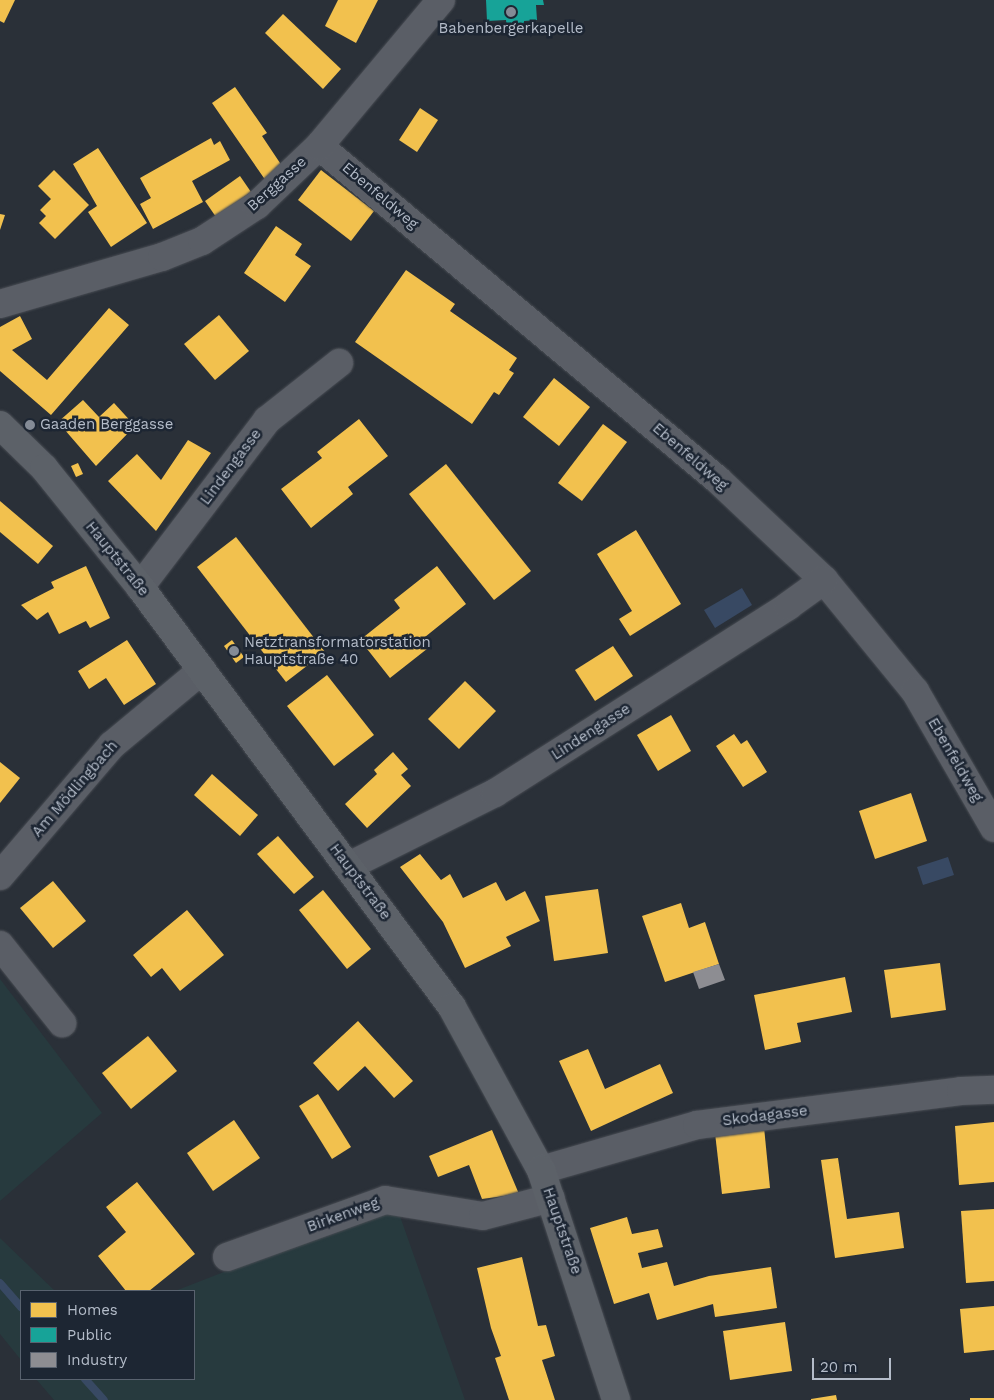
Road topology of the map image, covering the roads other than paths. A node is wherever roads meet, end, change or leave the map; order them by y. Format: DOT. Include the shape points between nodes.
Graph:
graph roads {
  1 [pos="441,0"];
  2 [pos="319,146"];
  3 [pos="0,304"];
  4 [pos="338,363"];
  5 [pos="0,425"];
  6 [pos="824,580"];
  7 [pos="140,587"];
  8 [pos="202,670"];
  9 [pos="994,828"];
  10 [pos="349,866"];
  11 [pos="0,876"];
  12 [pos="0,945"];
  13 [pos="62,1023"];
  14 [pos="994,1090"];
  15 [pos="541,1170"];
  16 [pos="551,1198"];
  17 [pos="227,1258"];
  18 [pos="616,1400"];
  1 -- 2 [label="street, Berggasse"];
  2 -- 3 [label="street, Berggasse" via="257,205 202,241 162,257"];
  2 -- 6 [label="street, Ebenfeldweg" via="718,480"];
  4 -- 7 [label="street, Lindengasse" via="267,420"];
  5 -- 7 [label="main road, Hauptstraße" via="44,468"];
  6 -- 9 [label="street, Ebenfeldweg" via="915,691"];
  6 -- 10 [label="street, Lindengasse" via="495,793"];
  7 -- 8 [label="main road, Hauptstraße"];
  8 -- 10 [label="main road, Hauptstraße"];
  8 -- 11 [label="street, Am Mödlingbach" via="112,745"];
  10 -- 15 [label="main road, Hauptstraße" via="452,1007"];
  12 -- 13 [label="street"];
  14 -- 15 [label="street, Skodagasse" via="961,1091 697,1125"];
  15 -- 16 [label="main road, Hauptstraße"];
  16 -- 17 [label="street, Birkenweg" via="483,1216 385,1200"];
  16 -- 18 [label="main road, Hauptstraße"];
}
